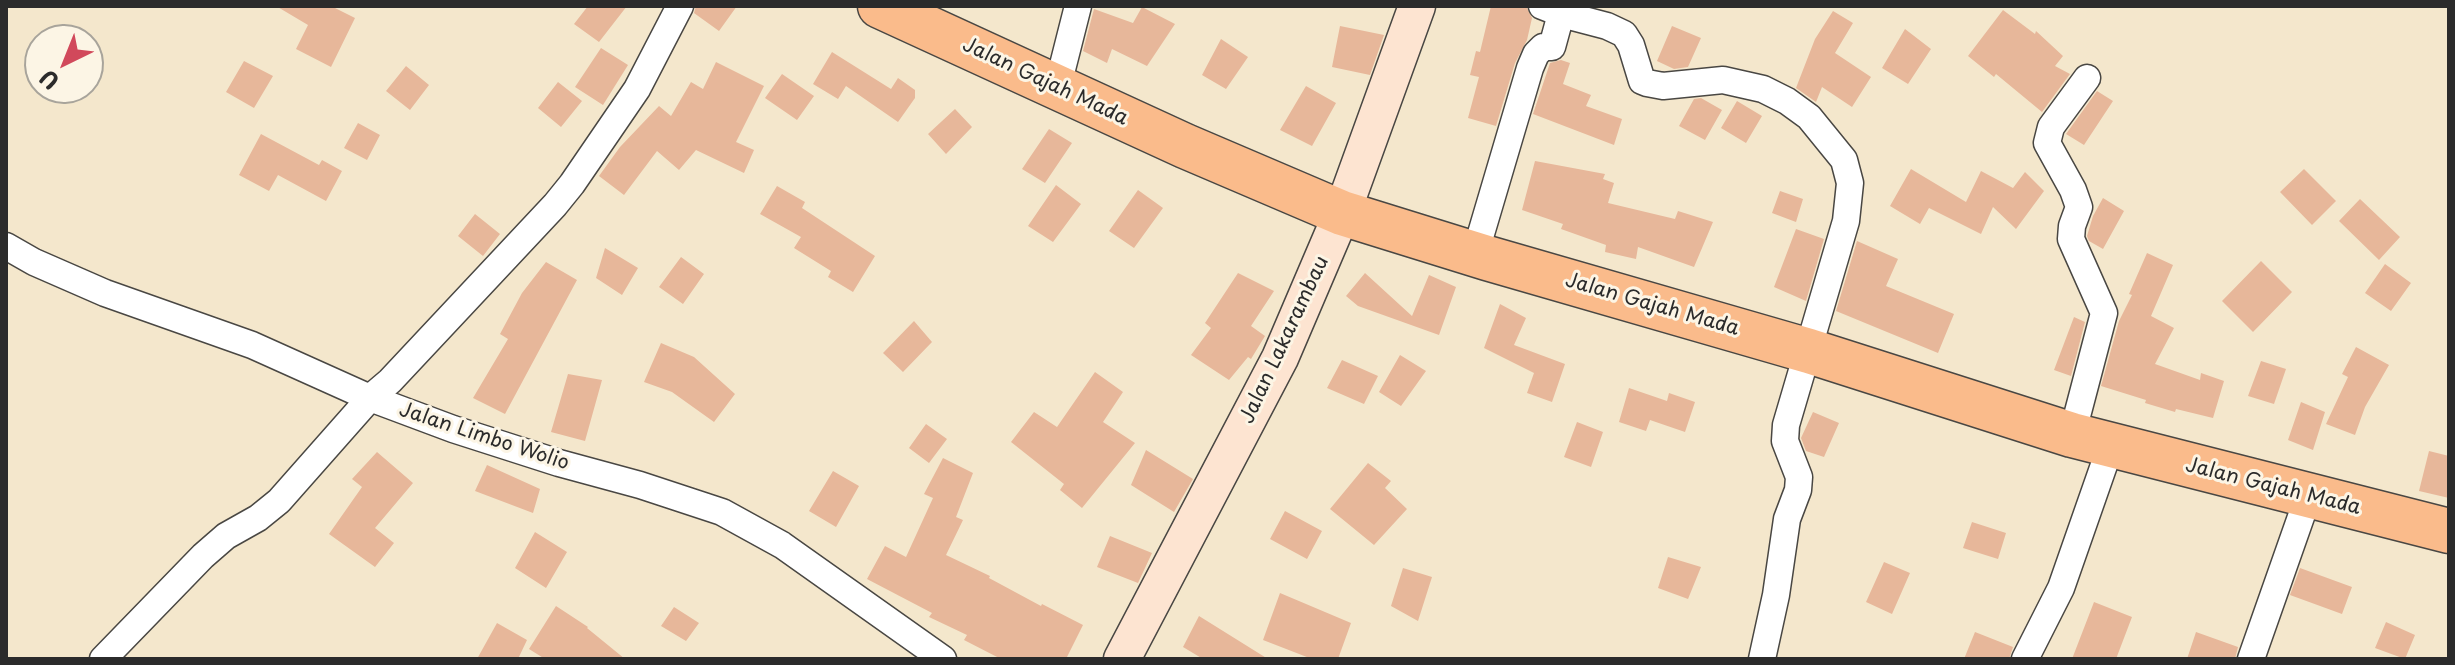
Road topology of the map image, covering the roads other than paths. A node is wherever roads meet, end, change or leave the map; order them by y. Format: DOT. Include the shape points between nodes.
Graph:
graph roads {
  1 [pos="680,6"];
  2 [pos="880,6"];
  3 [pos="1078,6"];
  4 [pos="1417,6"];
  5 [pos="1551,10"];
  6 [pos="2087,78"];
  7 [pos="1057,89"];
  8 [pos="1342,213"];
  9 [pos="6,246"];
  10 [pos="1475,254"];
  11 [pos="1809,351"];
  12 [pos="370,398"];
  13 [pos="2092,440"];
  14 [pos="2308,497"];
  15 [pos="2449,531"];
  16 [pos="103,659"];
  17 [pos="943,659"];
  18 [pos="1122,659"];
  19 [pos="1762,659"];
  20 [pos="2025,659"];
  21 [pos="2251,659"];
  1 -- 12 [label="street" via="637,89 572,184"];
  2 -- 7 [label="highway, Jalan Gajah Mada"];
  3 -- 7 [label="street"];
  4 -- 8 [label="street, Jalan Lakarambau"];
  5 -- 10 [label="street" via="1552,47 1543,47 1530,68"];
  5 -- 11 [label="street" via="1624,34 1647,83 1723,80 1787,101 1809,117 1844,160 1850,183 1846,221"];
  6 -- 13 [label="street" via="2051,127 2047,143 2079,207 2071,239 2104,313"];
  7 -- 8 [label="highway, Jalan Gajah Mada"];
  8 -- 10 [label="highway, Jalan Gajah Mada"];
  8 -- 18 [label="street, Jalan Lakarambau" via="1280,358"];
  9 -- 12 [label="street, Jalan Limbo Wolio" via="105,293 252,345"];
  10 -- 11 [label="highway, Jalan Gajah Mada"];
  11 -- 13 [label="highway, Jalan Gajah Mada"];
  11 -- 19 [label="street" via="1786,425 1798,490 1784,529"];
  12 -- 16 [label="street" via="279,501 203,556"];
  12 -- 17 [label="street, Jalan Limbo Wolio" via="722,512 782,545"];
  13 -- 14 [label="highway, Jalan Gajah Mada"];
  13 -- 20 [label="street" via="2061,588"];
  14 -- 15 [label="highway, Jalan Gajah Mada"];
  14 -- 21 [label="street"];
}
